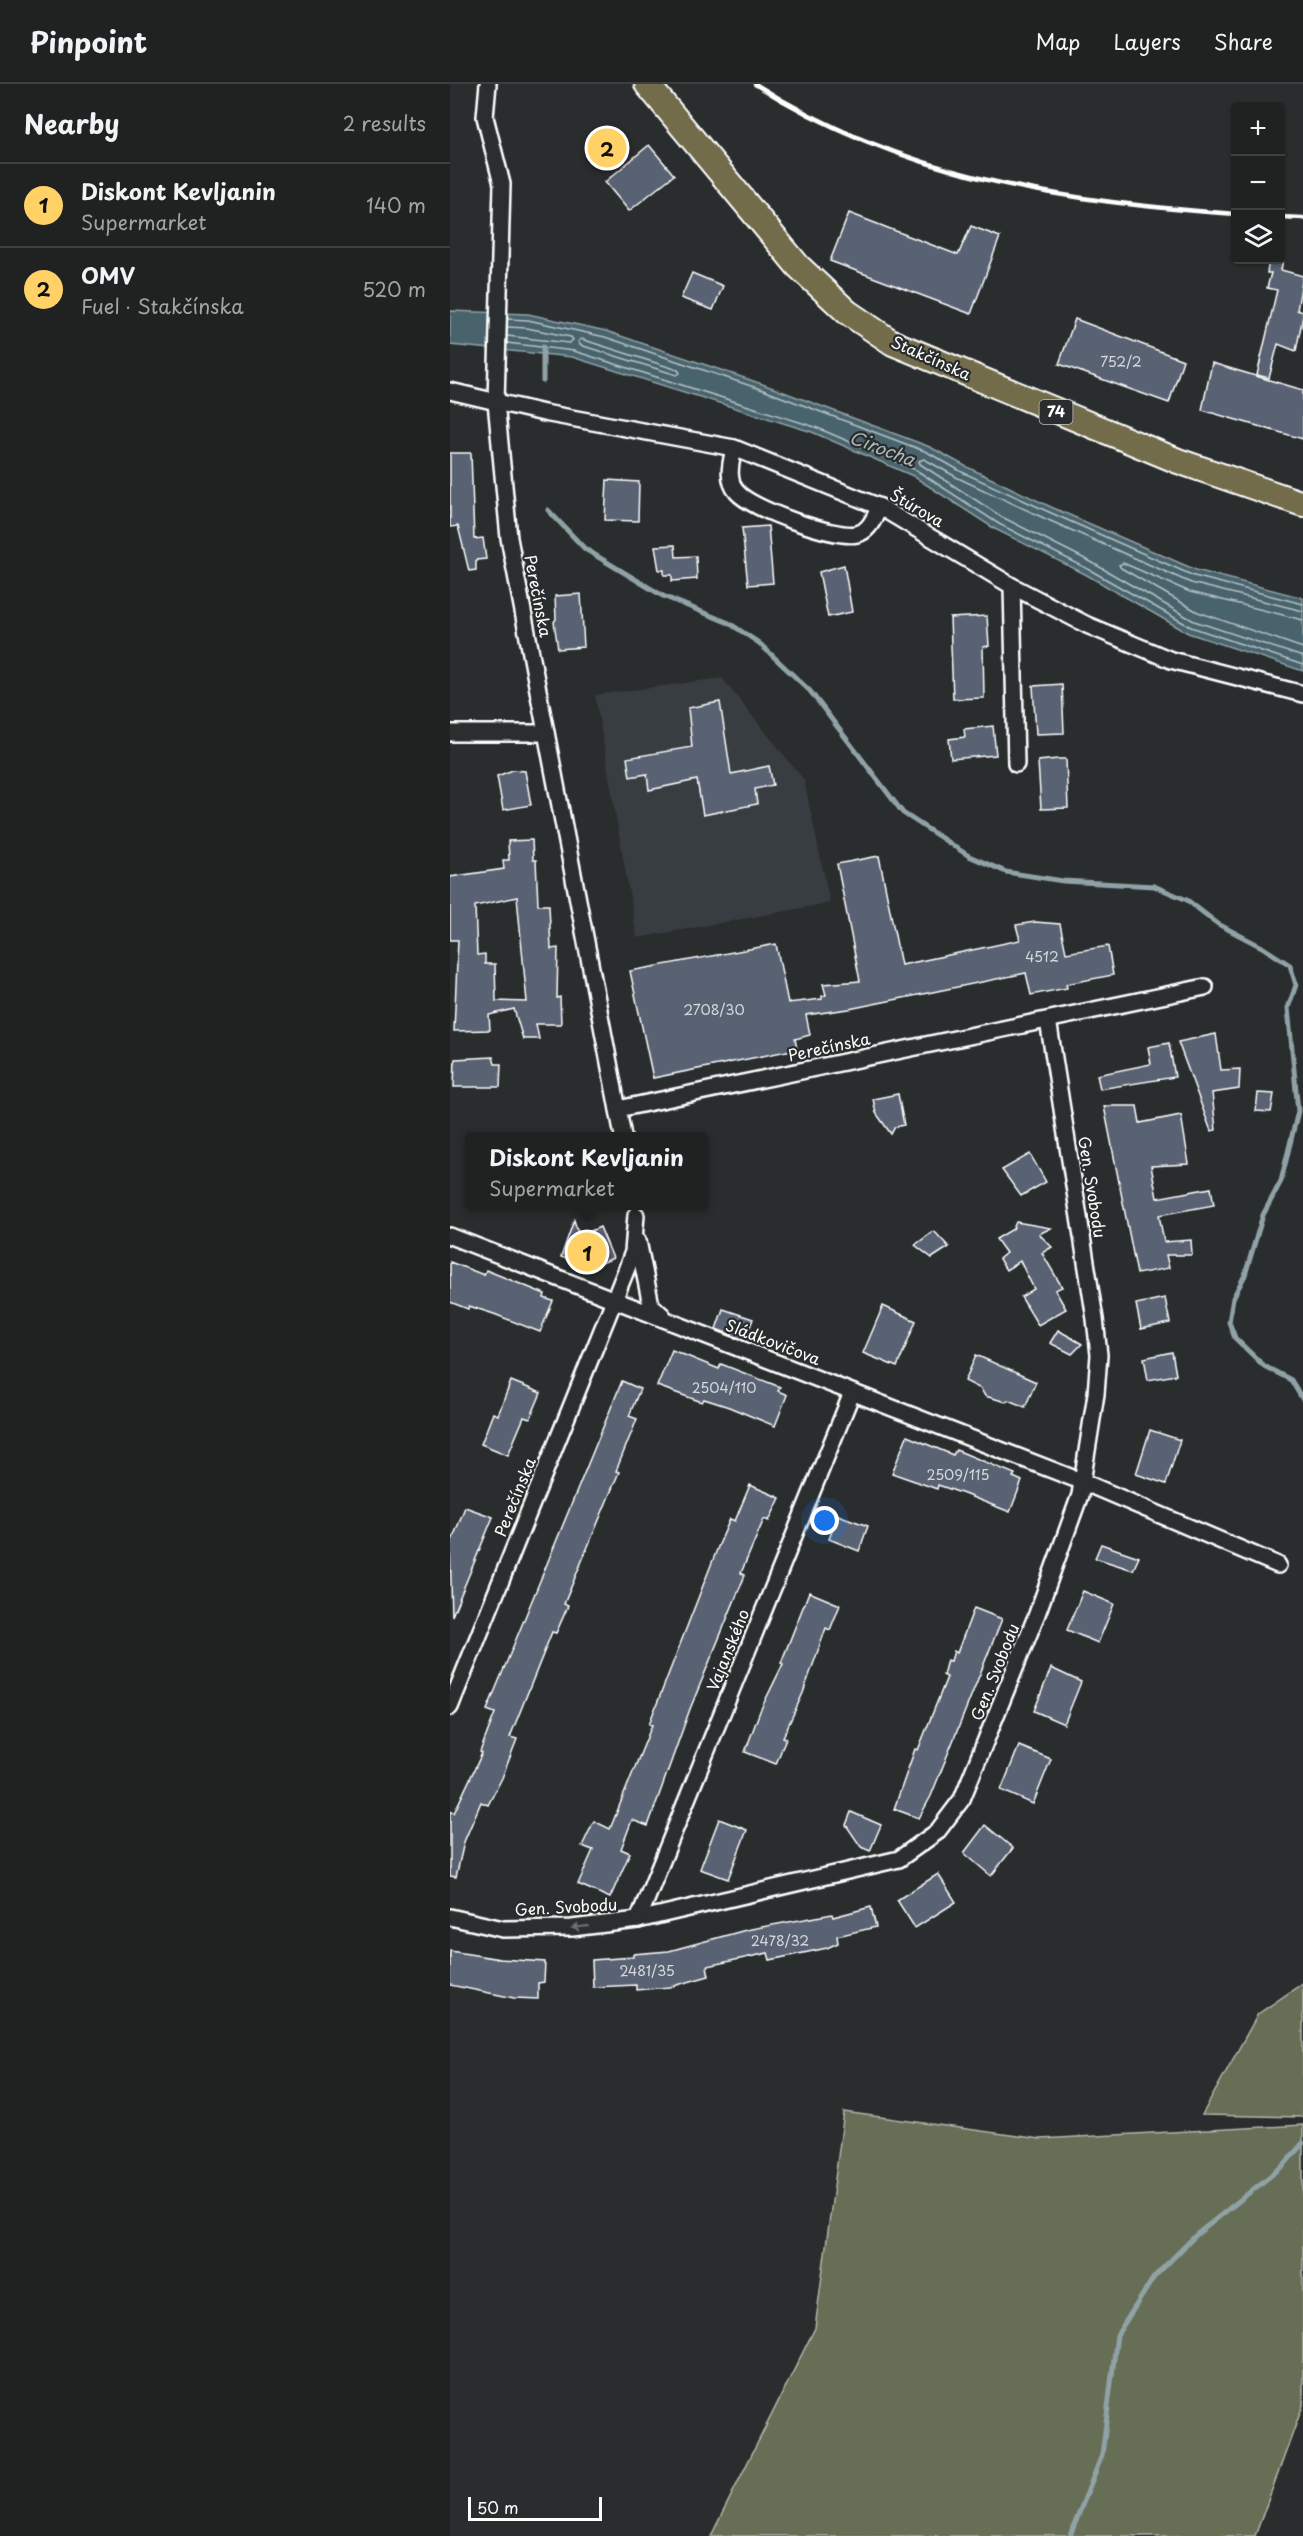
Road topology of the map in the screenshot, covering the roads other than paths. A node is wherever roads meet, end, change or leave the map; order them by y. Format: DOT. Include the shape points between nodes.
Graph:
graph roads {
  1 [pos="488,84"];
  2 [pos="647,84"];
  3 [pos="450,391"];
  4 [pos="496,402"];
  5 [pos="734,448"];
  6 [pos="1303,504"];
  7 [pos="880,507"];
  8 [pos="1012,586"];
  9 [pos="1303,694"];
  10 [pos="450,733"];
  11 [pos="546,733"];
  12 [pos="1016,764"];
  13 [pos="1205,987"];
  14 [pos="1048,1020"];
  15 [pos="618,1109"];
  16 [pos="622,1132"];
  17 [pos="636,1210"];
  18 [pos="450,1236"];
  19 [pos="648,1255"];
  20 [pos="645,1281"];
  21 [pos="620,1282"];
  22 [pos="592,1291"];
  23 [pos="612,1299"];
  24 [pos="669,1321"];
  25 [pos="852,1393"];
  26 [pos="1083,1482"];
  27 [pos="1278,1565"];
  28 [pos="450,1707"];
  29 [pos="450,1917"];
  30 [pos="638,1920"];
  1 -- 4 [label="street, Perečínska" via="485,117 502,184"];
  2 -- 6 [label="main road, Stakčínska / 74" via="798,266 847,312 893,343 1178,461"];
  3 -- 4 [label="street, Štúrova"];
  4 -- 5 [label="street, Štúrova"];
  4 -- 11 [label="street, Perečínska" via="508,538"];
  5 -- 7 [label="street, Štúrova"];
  5 -- 7 [label="street" via="730,480 738,493 757,506 848,535 868,528"];
  7 -- 8 [label="street, Štúrova"];
  8 -- 9 [label="street, Štúrova" via="1087,625 1171,660"];
  8 -- 12 [label="street"];
  10 -- 11 [label="street"];
  11 -- 15 [label="street, Perečínska"];
  13 -- 14 [label="street, Perečínska"];
  14 -- 15 [label="street, Perečínska"];
  14 -- 26 [label="street, Gen. Svobodu" via="1099,1355"];
  15 -- 16 [label="street, Perečínska"];
  17 -- 19 [label="street"];
  17 -- 20 [label="street"];
  17 -- 21 [label="street, Perečínska" via="633,1251"];
  18 -- 22 [label="street, Sládkovičova"];
  19 -- 20 [label="street"];
  19 -- 24 [label="street" via="655,1292"];
  20 -- 23 [label="street" via="629,1299"];
  20 -- 24 [label="street" via="651,1305"];
  21 -- 22 [label="street" via="612,1290"];
  21 -- 23 [label="street, Perečínska"];
  22 -- 23 [label="street, Sládkovičova"];
  23 -- 24 [label="street, Sládkovičova"];
  23 -- 28 [label="street, Perečínska"];
  24 -- 25 [label="street, Sládkovičova"];
  25 -- 26 [label="street, Sládkovičova"];
  25 -- 30 [label="street, Vajanského"];
  26 -- 27 [label="street, Sládkovičova"];
  26 -- 30 [label="street, Gen. Svobodu" via="1037,1614 962,1799 937,1832 899,1859"];
  30 -- 29 [label="street, Gen. Svobodu, one-way" via="572,1928 504,1929"];
}
